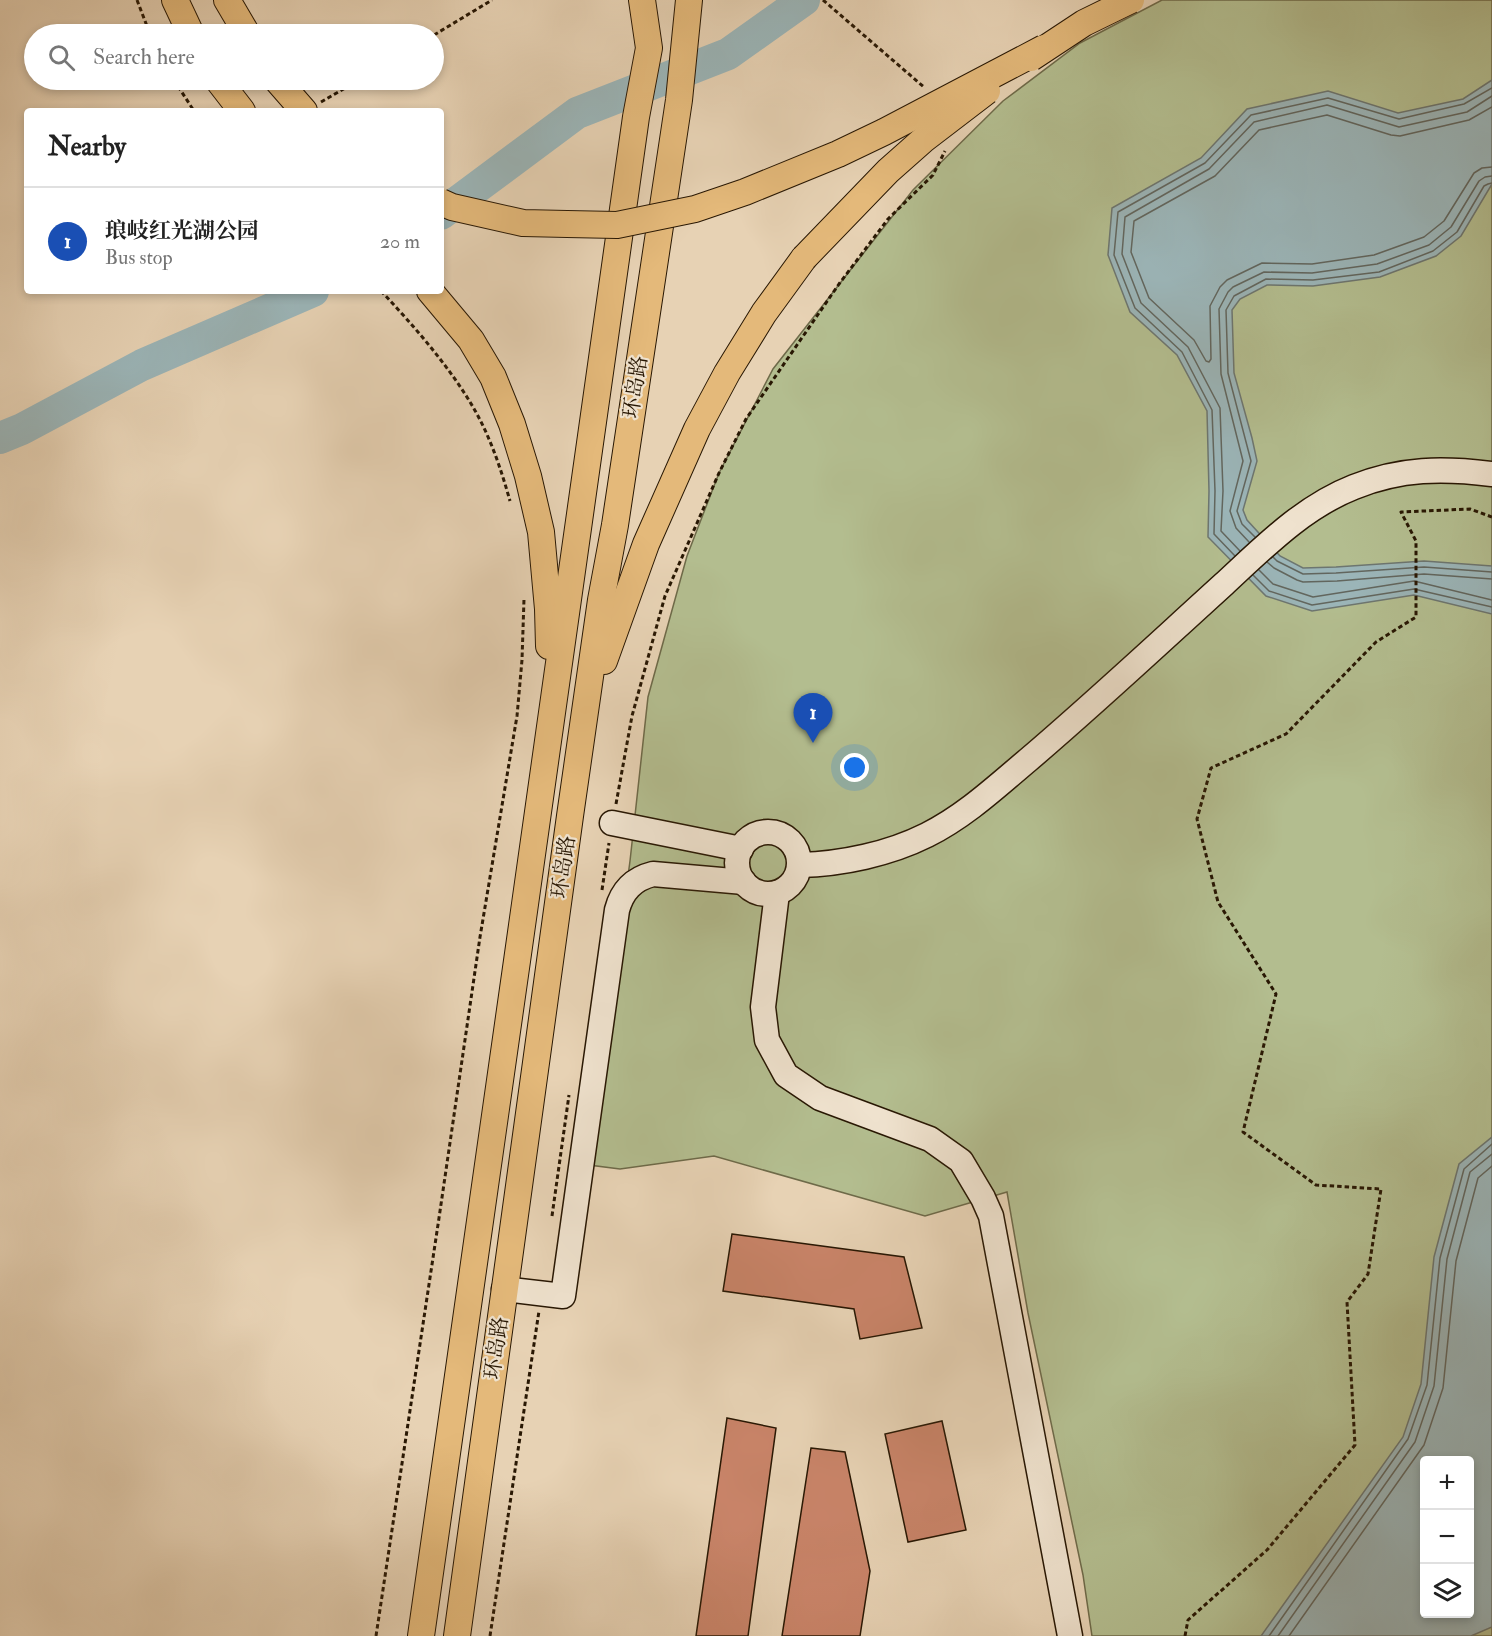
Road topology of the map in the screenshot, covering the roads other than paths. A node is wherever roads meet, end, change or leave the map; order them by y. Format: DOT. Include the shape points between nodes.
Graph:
graph roads {
  1 [pos="175,0"];
  2 [pos="227,0"];
  3 [pos="642,0"];
  4 [pos="653,0"];
  5 [pos="689,0"];
  6 [pos="1131,0"];
  7 [pos="186,24"];
  8 [pos="242,24"];
  9 [pos="649,48"];
  10 [pos="1044,48"];
  11 [pos="226,90"];
  12 [pos="289,90"];
  13 [pos="240,108"];
  14 [pos="310,108"];
  15 [pos="444,203"];
  16 [pos="433,294"];
  17 [pos="1492,474"];
  18 [pos="552,712"];
  19 [pos="585,715"];
  20 [pos="612,823"];
  21 [pos="741,849"];
  22 [pos="800,865"];
  23 [pos="744,882"];
  24 [pos="777,893"];
  25 [pos="504,1289"];
  26 [pos="421,1636"];
  27 [pos="457,1636"];
  28 [pos="1070,1636"];
  1 -- 7 [label="main road"];
  2 -- 8 [label="main road"];
  3 -- 9 [label="main road"];
  4 -- 9 [label="main road"];
  5 -- 19 [label="main road, 环岛路" via="679,100"];
  6 -- 10 [label="main road, bridge"];
  9 -- 18 [label="main road, 环岛路"];
  10 -- 15 [label="main road, bridge" via="838,154 695,209 617,225 567,224 523,223"];
  10 -- 19 [label="main road, bridge" via="888,171 804,258 764,313 697,429 646,544"];
  11 -- 13 [label="main road"];
  12 -- 14 [label="main road"];
  16 -- 18 [label="main road" via="471,339 493,377 525,466 541,532"];
  17 -- 22 [label="street" via="1443,470 1405,473 1355,487 1314,507 1273,539 1063,730 958,817 927,835 886,850 836,862"];
  18 -- 26 [label="main road, 环岛路"];
  19 -- 25 [label="main road, 环岛路"];
  20 -- 21 [label="street"];
  21 -- 22 [label="street" via="753,836 780,834 795,847"];
  21 -- 23 [label="street" via="737,866"];
  22 -- 24 [label="street" via="793,883"];
  23 -- 24 [label="street" via="759,893"];
  23 -- 25 [label="street" via="653,874 628,887 620,902 563,1296"];
  24 -- 28 [label="street" via="763,1007 766,1040 786,1075 820,1098 930,1139 961,1161 991,1216"];
  25 -- 27 [label="main road, 环岛路"];
}
